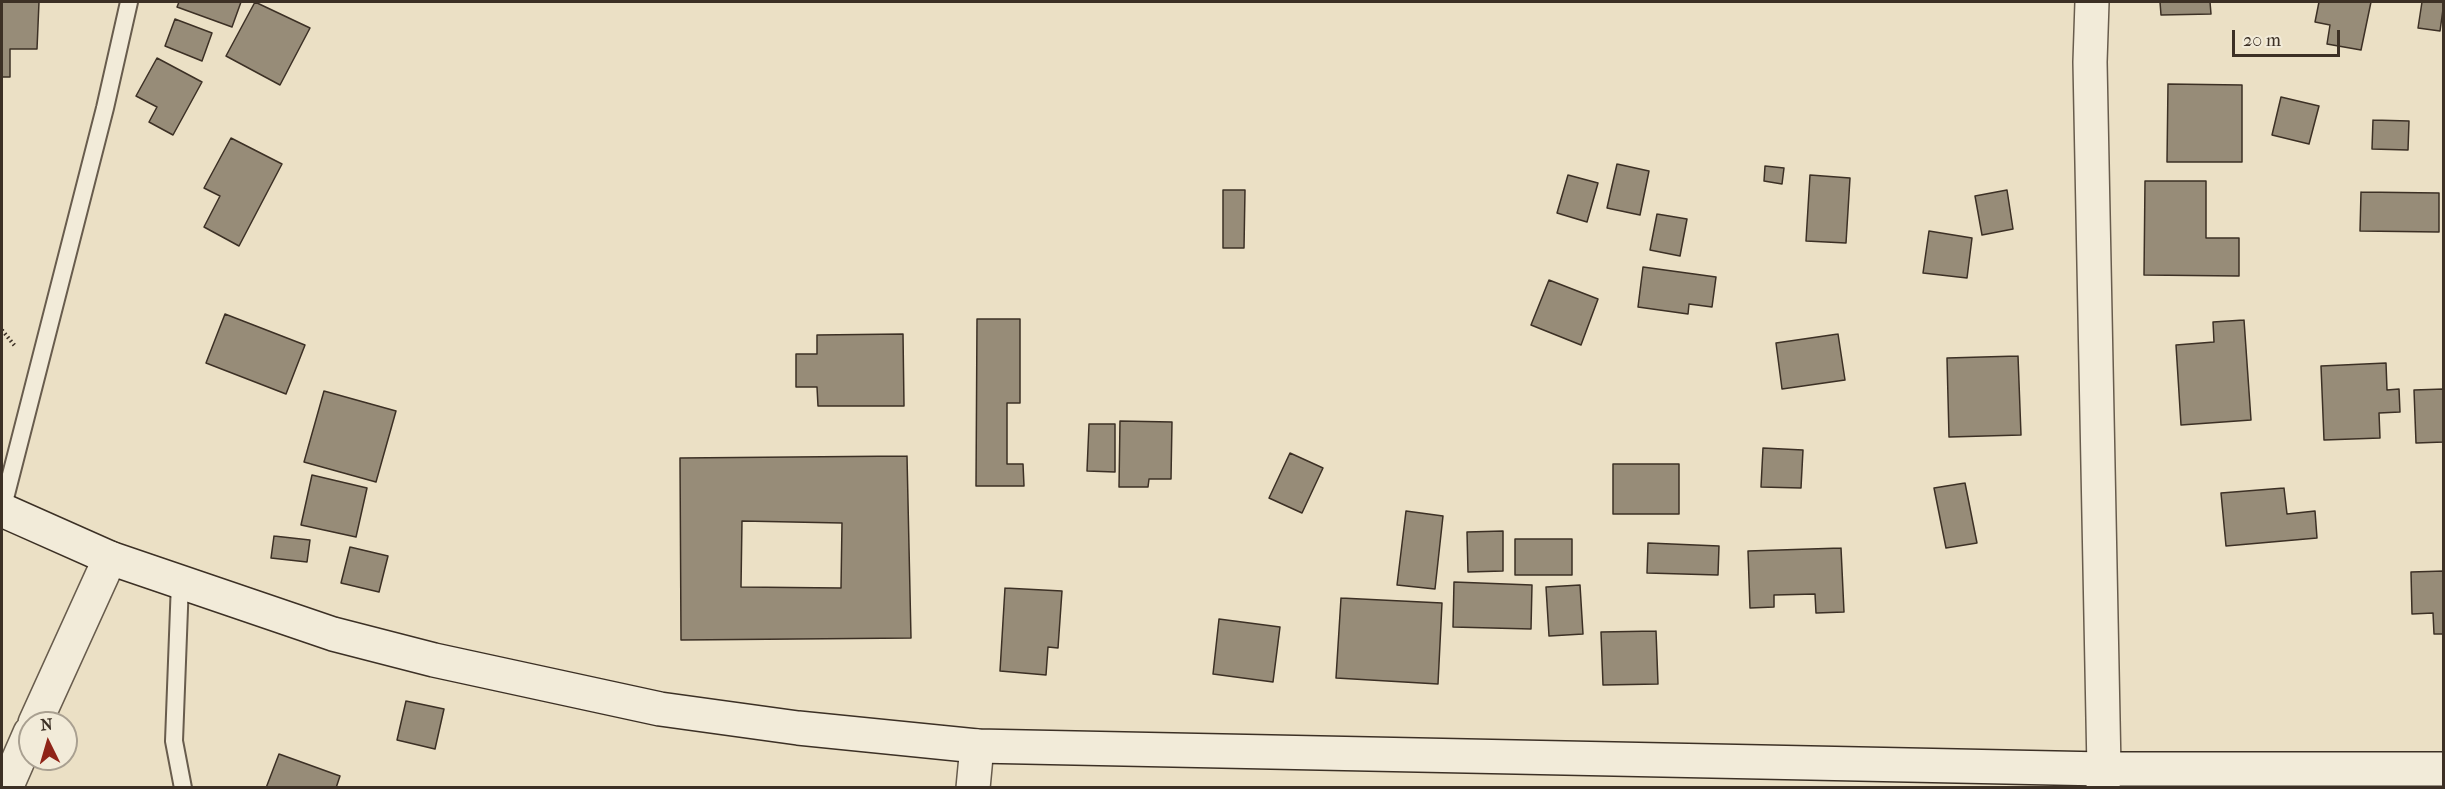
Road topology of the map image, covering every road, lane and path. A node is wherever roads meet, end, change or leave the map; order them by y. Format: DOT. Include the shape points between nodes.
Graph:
graph roads {
  1 [pos="129,2"];
  2 [pos="2092,2"];
  3 [pos="2,510"];
  4 [pos="110,558"];
  5 [pos="180,582"];
  6 [pos="40,711"];
  7 [pos="976,746"];
  8 [pos="18,760"];
  9 [pos="2444,769"];
  10 [pos="2104,778"];
  11 [pos="6,788"];
  12 [pos="183,788"];
  13 [pos="973,788"];
  1 -- 3 [label="lane"];
  2 -- 10 [label="main road" via="2090,74"];
  3 -- 4 [label="main road"];
  4 -- 5 [label="main road"];
  4 -- 6 [label="main road"];
  5 -- 7 [label="main road" via="333,634 660,709"];
  5 -- 12 [label="lane" via="174,741"];
  7 -- 10 [label="main road"];
  7 -- 13 [label="main road"];
  8 -- 11 [label="main road"];
  9 -- 10 [label="main road"];
}
